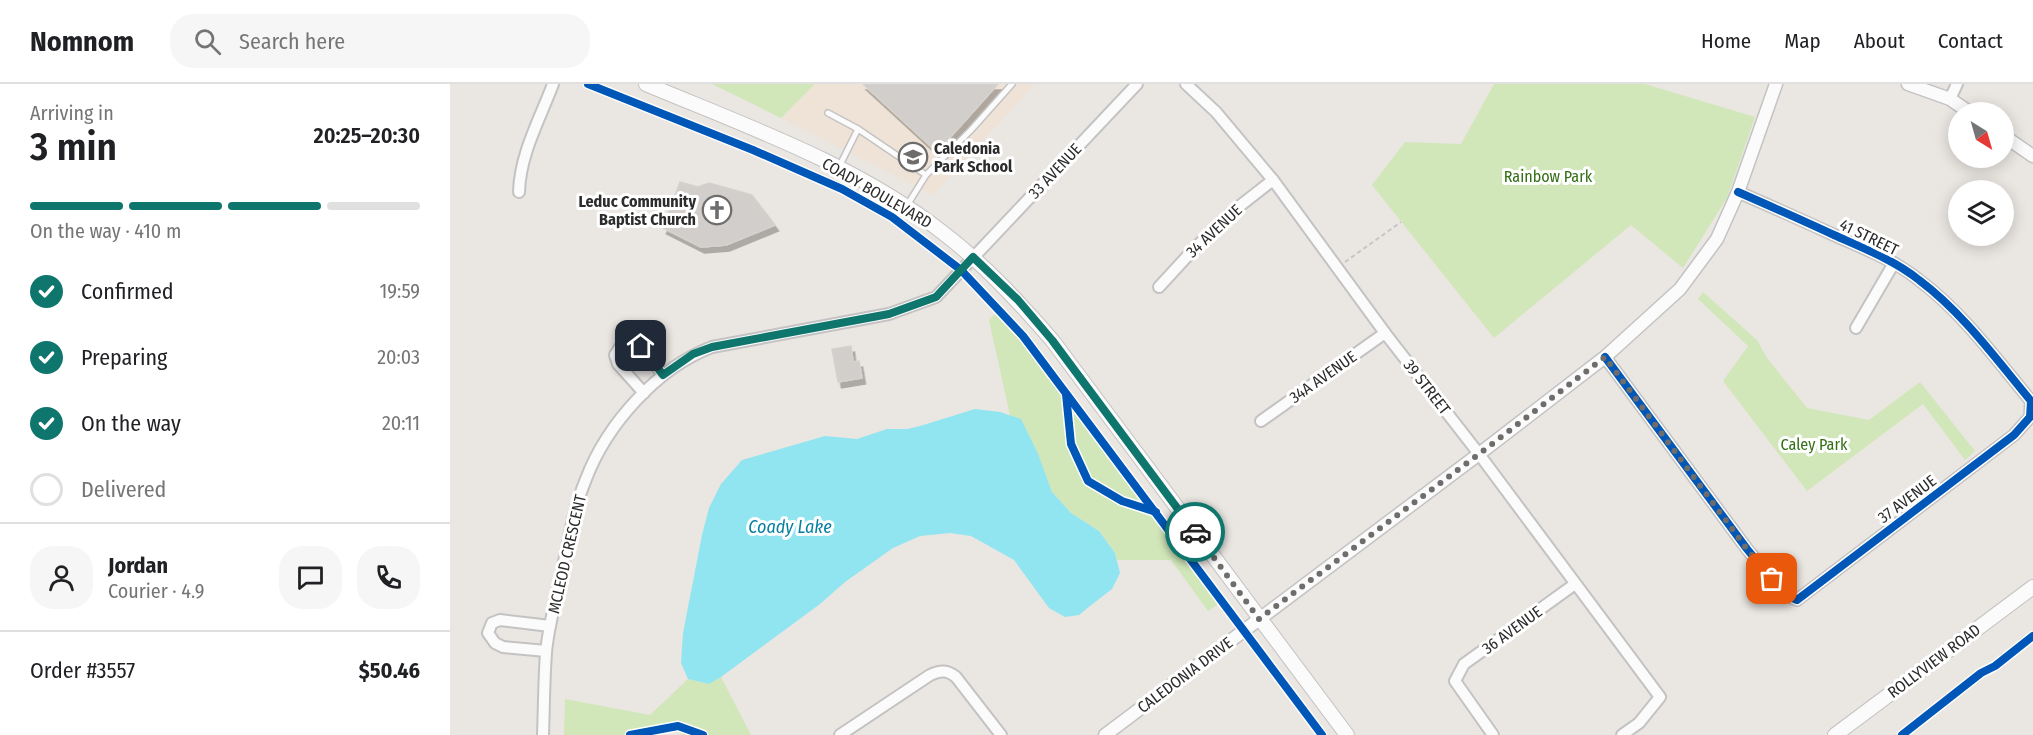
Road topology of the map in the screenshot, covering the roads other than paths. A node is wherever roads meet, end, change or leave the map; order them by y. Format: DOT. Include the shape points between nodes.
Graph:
graph roads {
  1 [pos="553,84"];
  2 [pos="645,84"];
  3 [pos="1012,84"];
  4 [pos="1137,84"];
  5 [pos="1186,84"];
  6 [pos="1776,84"];
  7 [pos="1908,84"];
  8 [pos="1957,84"];
  9 [pos="1950,99"];
  10 [pos="1954,102"];
  11 [pos="828,113"];
  12 [pos="858,129"];
  13 [pos="2014,143"];
  14 [pos="2033,156"];
  15 [pos="838,169"];
  16 [pos="926,175"];
  17 [pos="1273,180"];
  18 [pos="519,192"];
  19 [pos="1738,192"];
  20 [pos="906,207"];
  21 [pos="973,257"];
  22 [pos="1894,263"];
  23 [pos="1159,287"];
  24 [pos="1856,328"];
  25 [pos="1385,333"];
  26 [pos="1605,357"];
  27 [pos="663,375"];
  28 [pos="644,393"];
  29 [pos="2030,417"];
  30 [pos="1261,421"];
  31 [pos="1479,454"];
  32 [pos="1575,584"];
  33 [pos="2033,587"];
  34 [pos="1259,619"];
  35 [pos="550,626"];
  36 [pos="546,651"];
  37 [pos="543,735"];
  38 [pos="840,735"];
  39 [pos="1001,735"];
  40 [pos="1105,735"];
  41 [pos="1347,735"];
  42 [pos="1493,735"];
  43 [pos="1622,735"];
  44 [pos="1835,735"];
  1 -- 18 [label="street" via="523,161"];
  2 -- 15 [label="main road, COADY BOULEVARD"];
  3 -- 16 [label="lane"];
  4 -- 21 [label="street, 33 AVENUE"];
  5 -- 17 [label="street, 39 STREET" via="1216,112"];
  6 -- 19 [label="street, CALEDONIA DRIVE"];
  7 -- 9 [label="street"];
  8 -- 9 [label="street"];
  9 -- 10 [label="street"];
  11 -- 12 [label="lane"];
  12 -- 15 [label="lane"];
  12 -- 16 [label="lane"];
  13 -- 14 [label="street"];
  15 -- 20 [label="main road, COADY BOULEVARD"];
  16 -- 20 [label="lane"];
  17 -- 23 [label="street, 34 AVENUE" via="1232,212"];
  17 -- 25 [label="street, 39 STREET"];
  19 -- 22 [label="street, 41 STREET"];
  19 -- 26 [label="street, CALEDONIA DRIVE" via="1717,239 1680,289"];
  20 -- 21 [label="main road, COADY BOULEVARD"];
  21 -- 27 [label="street, MCLEOD CRESCENT" via="936,297 889,314 712,347 693,354"];
  21 -- 34 [label="main road, COADY BOULEVARD" via="1052,340"];
  22 -- 24 [label="street"];
  22 -- 29 [label="street, 41 STREET" via="1919,279 1973,331 2031,401"];
  25 -- 30 [label="street, 34A AVENUE"];
  25 -- 31 [label="street, 39 STREET"];
  26 -- 29 [label="street, 37 AVENUE" via="1747,549 1784,594 1797,600 2014,435"];
  26 -- 31 [label="street, CALEDONIA DRIVE"];
  27 -- 28 [label="street, MCLEOD CRESCENT"];
  27 -- 28 [label="street" via="641,346 624,341 615,355 618,364"];
  28 -- 35 [label="street, MCLEOD CRESCENT" via="617,424 586,478"];
  31 -- 32 [label="street, 39 STREET"];
  31 -- 34 [label="street, CALEDONIA DRIVE"];
  32 -- 42 [label="street, 36 AVENUE" via="1464,664 1455,681"];
  32 -- 43 [label="street, 39 STREET" via="1660,697 1639,723"];
  33 -- 44 [label="main road, ROLLYVIEW ROAD"];
  34 -- 40 [label="street, CALEDONIA DRIVE"];
  34 -- 41 [label="main road, COADY BOULEVARD"];
  35 -- 36 [label="street, MCLEOD CRESCENT"];
  35 -- 36 [label="street, MCLEOD CRESCENT" via="500,621 492,623 488,633 503,647"];
  36 -- 37 [label="street, MCLEOD CRESCENT"];
  38 -- 39 [label="street" via="940,671 956,677"];
}
